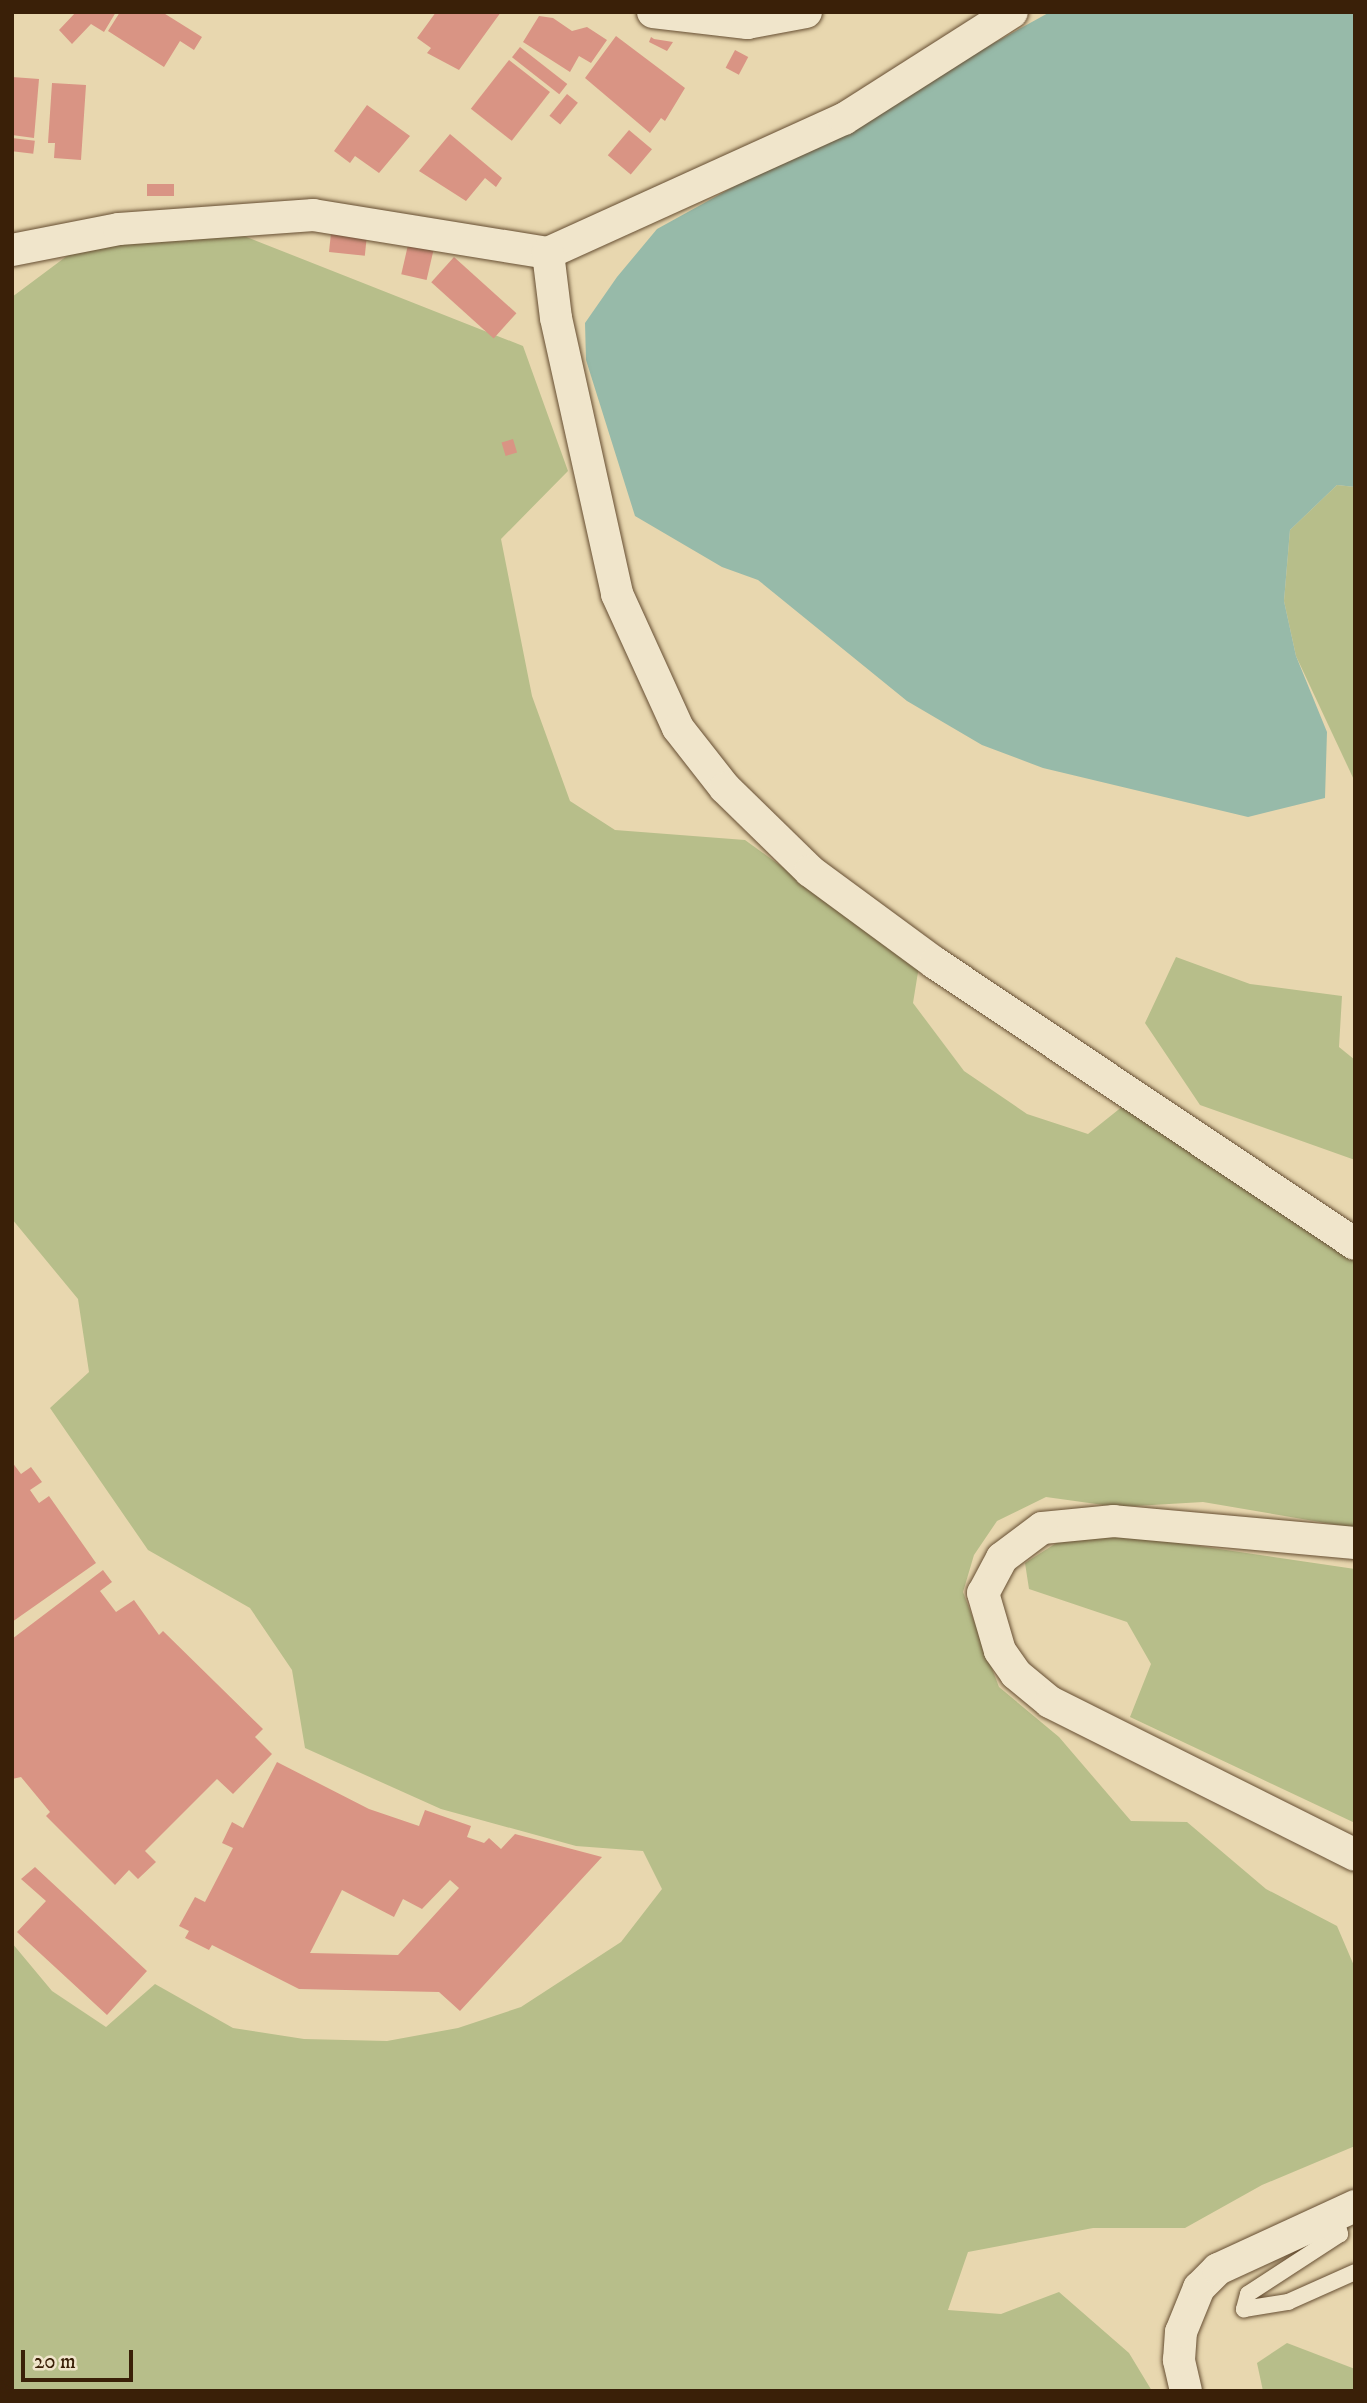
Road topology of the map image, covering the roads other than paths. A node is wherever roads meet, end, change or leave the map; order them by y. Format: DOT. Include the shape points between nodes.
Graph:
graph roads {
  1 [pos="653,12"];
  2 [pos="806,12"];
  3 [pos="1012,12"];
  4 [pos="750,18"];
  5 [pos="12,250"];
  6 [pos="548,253"];
  7 [pos="1355,1244"];
  8 [pos="1355,1542"];
  9 [pos="1355,1855"];
  10 [pos="1345,2211"];
  11 [pos="1355,2272"];
  12 [pos="1186,2391"];
  1 -- 4 [label="street"];
  2 -- 4 [label="street"];
  3 -- 6 [label="street" via="845,119"];
  5 -- 6 [label="street" via="120,229 313,215"];
  6 -- 7 [label="street" via="556,318 617,594 678,728 725,788 810,871 935,963"];
  8 -- 9 [label="street" via="1114,1521 1042,1528 1002,1558 983,1593 1000,1651 1016,1674 1050,1702"];
  10 -- 11 [label="lane" via="1340,2234 1248,2294 1244,2309 1288,2302"];
  10 -- 12 [label="street" via="1218,2269 1199,2288 1181,2332 1179,2361"];
}
